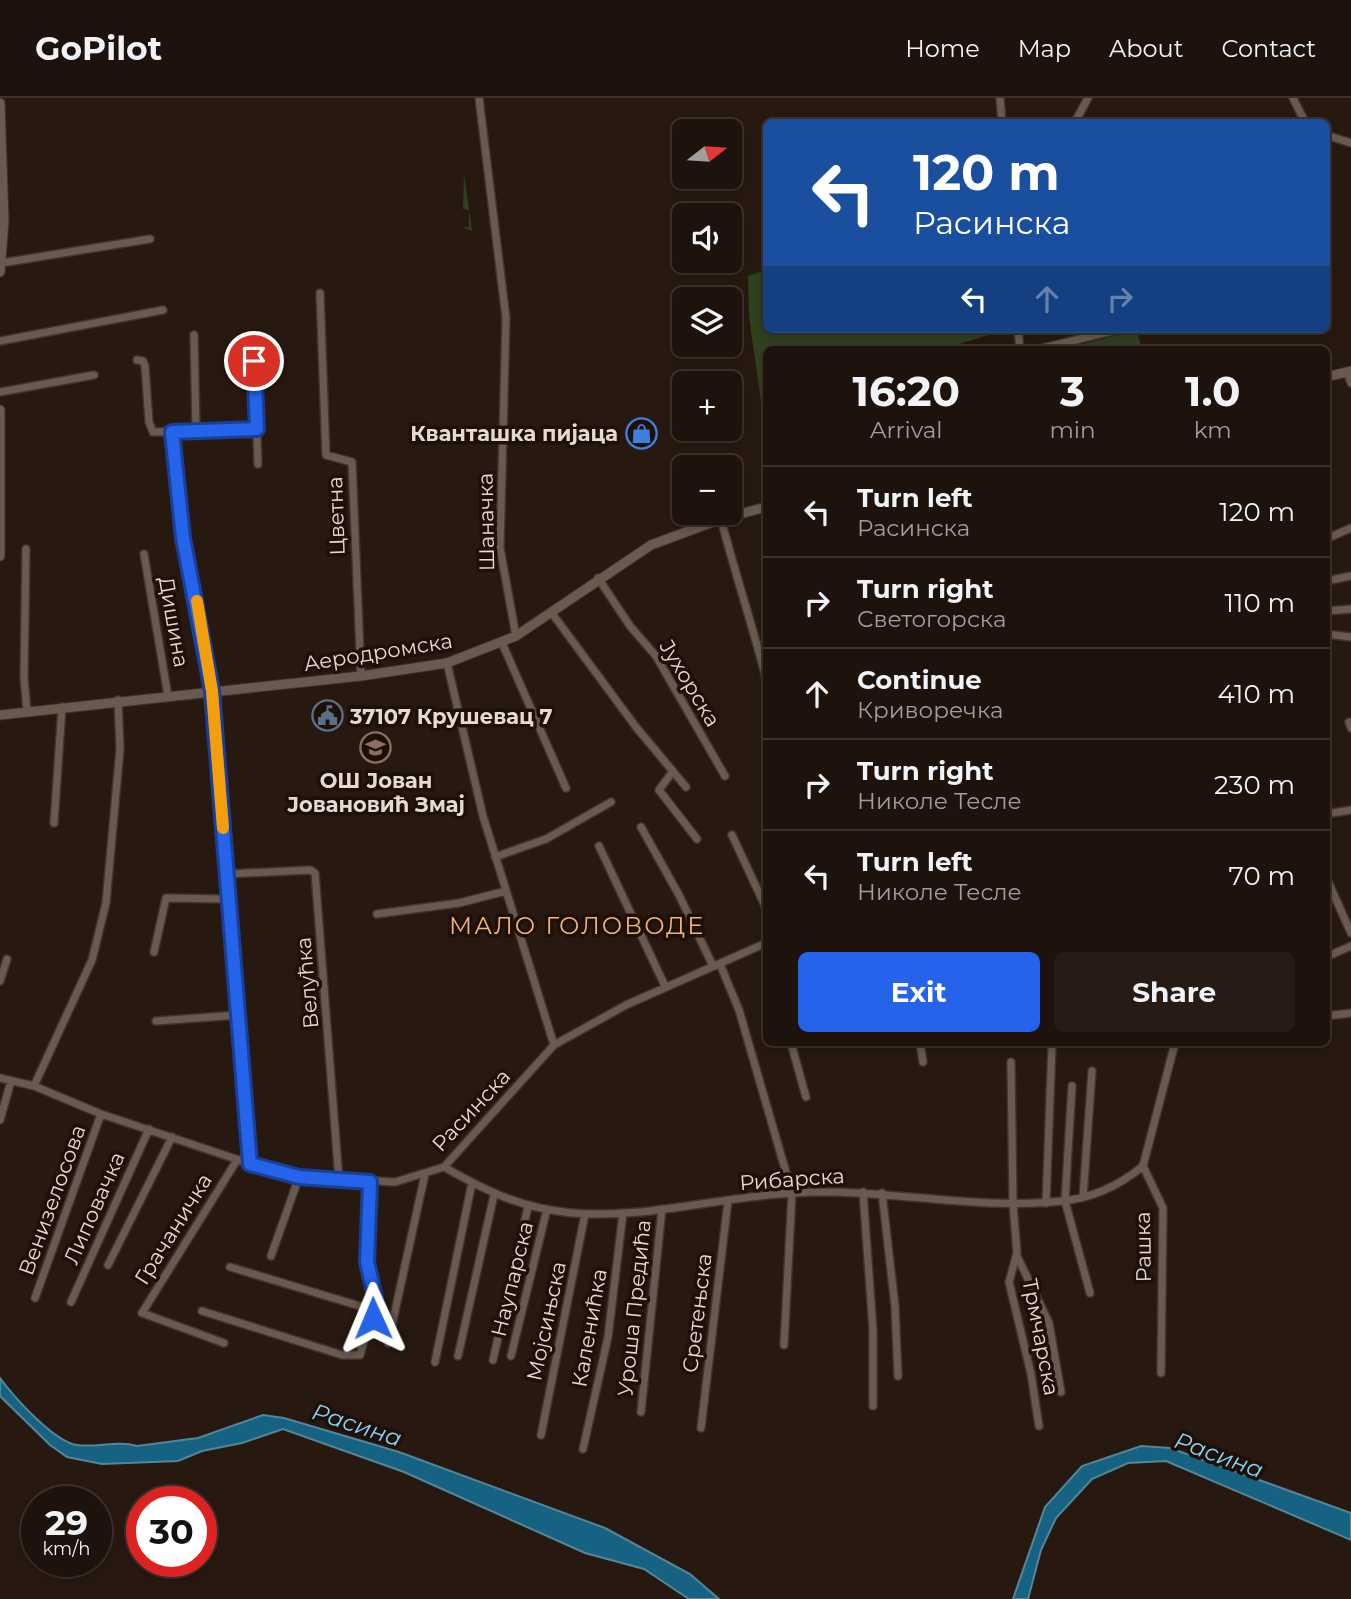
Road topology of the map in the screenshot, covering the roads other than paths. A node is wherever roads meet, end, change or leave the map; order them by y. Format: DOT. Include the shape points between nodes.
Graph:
graph roads {
  1 [pos="479,98"];
  2 [pos="1000,98"];
  3 [pos="1088,98"];
  4 [pos="1293,98"];
  5 [pos="0,103"];
  6 [pos="1002,119"];
  7 [pos="1077,119"];
  8 [pos="1304,119"];
  9 [pos="1330,136"];
  10 [pos="1351,143"];
  11 [pos="150,239"];
  12 [pos="1,263"];
  13 [pos="0,272"];
  14 [pos="320,292"];
  15 [pos="163,310"];
  16 [pos="1104,333"];
  17 [pos="194,335"];
  18 [pos="0,341"];
  19 [pos="1051,346"];
  20 [pos="137,360"];
  21 [pos="254,361"];
  22 [pos="1349,371"];
  23 [pos="94,375"];
  24 [pos="1330,376"];
  25 [pos="1351,383"];
  26 [pos="0,392"];
  27 [pos="0,410"];
  28 [pos="0,415"];
  29 [pos="196,429"];
  30 [pos="257,429"];
  31 [pos="172,432"];
  32 [pos="258,464"];
  33 [pos="763,508"];
  34 [pos="742,513"];
  35 [pos="705,525"];
  36 [pos="722,525"];
  37 [pos="1351,528"];
  38 [pos="1330,537"];
  39 [pos="26,550"];
  40 [pos="144,554"];
  41 [pos="0,556"];
  42 [pos="1351,576"];
  43 [pos="598,578"];
  44 [pos="1330,580"];
  45 [pos="1351,609"];
  46 [pos="1330,611"];
  47 [pos="551,612"];
  48 [pos="1330,634"];
  49 [pos="516,636"];
  50 [pos="1351,637"];
  51 [pos="502,643"];
  52 [pos="447,663"];
  53 [pos="763,666"];
  54 [pos="360,676"];
  55 [pos="211,689"];
  56 [pos="168,696"];
  57 [pos="118,700"];
  58 [pos="62,707"];
  59 [pos="27,711"];
  60 [pos="0,715"];
  61 [pos="673,771"];
  62 [pos="725,776"];
  63 [pos="687,787"];
  64 [pos="566,788"];
  65 [pos="611,802"];
  66 [pos="1351,810"];
  67 [pos="1330,813"];
  68 [pos="54,823"];
  69 [pos="641,827"];
  70 [pos="732,835"];
  71 [pos="697,839"];
  72 [pos="599,846"];
  73 [pos="495,857"];
  74 [pos="227,874"];
  75 [pos="1330,888"];
  76 [pos="506,891"];
  77 [pos="229,899"];
  78 [pos="763,902"];
  79 [pos="377,914"];
  80 [pos="1351,933"];
  81 [pos="763,944"];
  82 [pos="1351,946"];
  83 [pos="153,952"];
  84 [pos="1330,955"];
  85 [pos="7,959"];
  86 [pos="716,965"];
  87 [pos="0,981"];
  88 [pos="665,986"];
  89 [pos="1351,1013"];
  90 [pos="238,1015"];
  91 [pos="1330,1016"];
  92 [pos="156,1021"];
  93 [pos="554,1045"];
  94 [pos="793,1046"];
  95 [pos="920,1046"];
  96 [pos="1052,1046"];
  97 [pos="1174,1046"];
  98 [pos="923,1062"];
  99 [pos="1011,1062"];
  100 [pos="1093,1071"];
  101 [pos="0,1078"];
  102 [pos="11,1082"];
  103 [pos="34,1086"];
  104 [pos="1072,1086"];
  105 [pos="806,1097"];
  106 [pos="101,1114"];
  107 [pos="0,1120"];
  108 [pos="149,1129"];
  109 [pos="172,1137"];
  110 [pos="237,1160"];
  111 [pos="250,1164"];
  112 [pos="1143,1166"];
  113 [pos="444,1167"];
  114 [pos="425,1174"];
  115 [pos="299,1177"];
  116 [pos="339,1180"];
  117 [pos="370,1182"];
  118 [pos="472,1183"];
  119 [pos="863,1192"];
  120 [pos="792,1193"];
  121 [pos="882,1193"];
  122 [pos="494,1195"];
  123 [pos="1083,1197"];
  124 [pos="728,1201"];
  125 [pos="1065,1201"];
  126 [pos="1046,1203"];
  127 [pos="1013,1204"];
  128 [pos="528,1207"];
  129 [pos="547,1209"];
  130 [pos="662,1209"];
  131 [pos="623,1213"];
  132 [pos="585,1214"];
  133 [pos="271,1256"];
  134 [pos="1017,1256"];
  135 [pos="108,1265"];
  136 [pos="230,1267"];
  137 [pos="1090,1293"];
  138 [pos="35,1298"];
  139 [pos="71,1302"];
  140 [pos="373,1310"];
  141 [pos="202,1311"];
  142 [pos="225,1343"];
  143 [pos="388,1343"];
  144 [pos="784,1345"];
  145 [pos="458,1356"];
  146 [pos="511,1356"];
  147 [pos="493,1360"];
  148 [pos="435,1362"];
  149 [pos="1161,1373"];
  150 [pos="898,1376"];
  151 [pos="1062,1392"];
  152 [pos="873,1406"];
  153 [pos="641,1412"];
  154 [pos="1039,1426"];
  155 [pos="701,1429"];
  156 [pos="541,1435"];
  157 [pos="583,1449"];
  1 -- 49 [label="street, Шаначка" via="508,346 500,548"];
  2 -- 6 [label="street"];
  3 -- 7 [label="street"];
  4 -- 8 [label="street"];
  5 -- 12 [label="street" via="4,153"];
  9 -- 10 [label="street"];
  11 -- 12 [label="street"];
  12 -- 13 [label="street"];
  14 -- 54 [label="street, Цветна" via="326,455 352,461"];
  15 -- 18 [label="street"];
  16 -- 19 [label="street"];
  17 -- 29 [label="street"];
  20 -- 31 [label="street" via="145,366 150,428"];
  21 -- 30 [label="street"];
  22 -- 24 [label="street"];
  22 -- 25 [label="street"];
  23 -- 26 [label="street"];
  27 -- 28 [label="street"];
  28 -- 41 [label="street"];
  29 -- 30 [label="street"];
  29 -- 31 [label="street"];
  30 -- 32 [label="street"];
  31 -- 55 [label="street" via="183,538"];
  33 -- 34 [label="street, Аеродромска"];
  35 -- 43 [label="street, Аеродромска" via="651,545"];
  36 -- 53 [label="street"];
  37 -- 38 [label="street"];
  39 -- 59 [label="street"];
  40 -- 56 [label="street, Дишина"];
  42 -- 44 [label="street"];
  43 -- 47 [label="street, Аеродромска"];
  43 -- 62 [label="street, Јухорска" via="656,656"];
  45 -- 46 [label="street"];
  47 -- 49 [label="street, Аеродромска"];
  47 -- 61 [label="street"];
  48 -- 50 [label="street"];
  49 -- 51 [label="street, Аеродромска"];
  51 -- 52 [label="street, Аеродромска"];
  51 -- 64 [label="street"];
  52 -- 54 [label="street, Аеродромска"];
  52 -- 73 [label="street"];
  54 -- 55 [label="street, Аеродромска"];
  55 -- 56 [label="street, Аеродромска"];
  55 -- 74 [label="street"];
  56 -- 57 [label="street, Аеродромска"];
  57 -- 58 [label="street, Аеродромска"];
  57 -- 103 [label="street" via="120,749 106,903 92,961"];
  58 -- 59 [label="street, Аеродромска"];
  58 -- 68 [label="street"];
  59 -- 60 [label="street, Аеродромска"];
  61 -- 63 [label="street"];
  61 -- 71 [label="street" via="659,790"];
  65 -- 73 [label="street" via="546,839"];
  66 -- 67 [label="street"];
  69 -- 86 [label="street"];
  70 -- 78 [label="street"];
  72 -- 88 [label="street"];
  73 -- 76 [label="street"];
  74 -- 77 [label="street"];
  74 -- 116 [label="street, Велућка" via="315,873"];
  75 -- 80 [label="street"];
  76 -- 79 [label="street" via="459,903"];
  76 -- 93 [label="street"];
  77 -- 83 [label="street" via="166,898"];
  77 -- 90 [label="street"];
  81 -- 86 [label="street, Расинска"];
  82 -- 84 [label="street"];
  85 -- 87 [label="street"];
  86 -- 88 [label="street, Расинска"];
  86 -- 120 [label="street" via="739,1010"];
  88 -- 93 [label="street, Расинска"];
  89 -- 91 [label="street"];
  90 -- 92 [label="street"];
  90 -- 111 [label="street"];
  93 -- 113 [label="street, Расинска"];
  94 -- 105 [label="street"];
  95 -- 98 [label="street"];
  96 -- 126 [label="street"];
  97 -- 112 [label="street"];
  99 -- 127 [label="street, Трмчарска"];
  100 -- 123 [label="street"];
  101 -- 102 [label="street, Расинска"];
  102 -- 103 [label="street, Расинска"];
  102 -- 107 [label="street"];
  103 -- 106 [label="street, Расинска"];
  104 -- 125 [label="street"];
  106 -- 108 [label="street, Расинска"];
  106 -- 138 [label="street, Венизелосова"];
  108 -- 109 [label="street, Расинска"];
  108 -- 139 [label="street, Липовачка"];
  109 -- 110 [label="street, Расинска"];
  109 -- 135 [label="street"];
  110 -- 111 [label="street, Расинска"];
  110 -- 142 [label="street, Грачаничка" via="142,1313"];
  111 -- 115 [label="street, Расинска"];
  112 -- 123 [label="street, Рибарска" via="1120,1185"];
  112 -- 149 [label="street, Рашка" via="1163,1208"];
  113 -- 114 [label="street, Расинска"];
  113 -- 118 [label="street, Рибарска"];
  114 -- 117 [label="street, Расинска" via="395,1182"];
  114 -- 143 [label="street"];
  115 -- 116 [label="street, Расинска"];
  115 -- 133 [label="street"];
  116 -- 117 [label="street, Расинска"];
  117 -- 140 [label="street" via="367,1262 375,1297"];
  118 -- 122 [label="street, Рибарска"];
  118 -- 148 [label="street"];
  119 -- 120 [label="street, Рибарска"];
  119 -- 121 [label="street, Рибарска"];
  119 -- 152 [label="street" via="873,1330"];
  120 -- 124 [label="street, Рибарска"];
  120 -- 144 [label="street"];
  121 -- 127 [label="street, Рибарска"];
  121 -- 150 [label="street"];
  122 -- 128 [label="street, Рибарска"];
  122 -- 145 [label="street"];
  123 -- 125 [label="street, Рибарска"];
  124 -- 130 [label="street, Рибарска"];
  124 -- 155 [label="street, Сретењска"];
  125 -- 126 [label="street, Рибарска"];
  125 -- 137 [label="street"];
  126 -- 127 [label="street, Рибарска"];
  127 -- 134 [label="street, Трмчарска"];
  128 -- 129 [label="street, Рибарска"];
  128 -- 147 [label="street"];
  129 -- 132 [label="street, Рибарска"];
  129 -- 146 [label="street, Наупарска"];
  130 -- 131 [label="street, Рибарска"];
  130 -- 153 [label="street, Уроша Предића"];
  131 -- 132 [label="street, Рибарска"];
  131 -- 157 [label="street, Каленићка" via="608,1336"];
  132 -- 156 [label="street, Мојсињска"];
  134 -- 151 [label="street, Трмчарска" via="1049,1323"];
  134 -- 154 [label="street, Трмчарска" via="1009,1282"];
  136 -- 140 [label="street"];
  140 -- 141 [label="street" via="362,1352 356,1357"];
}
